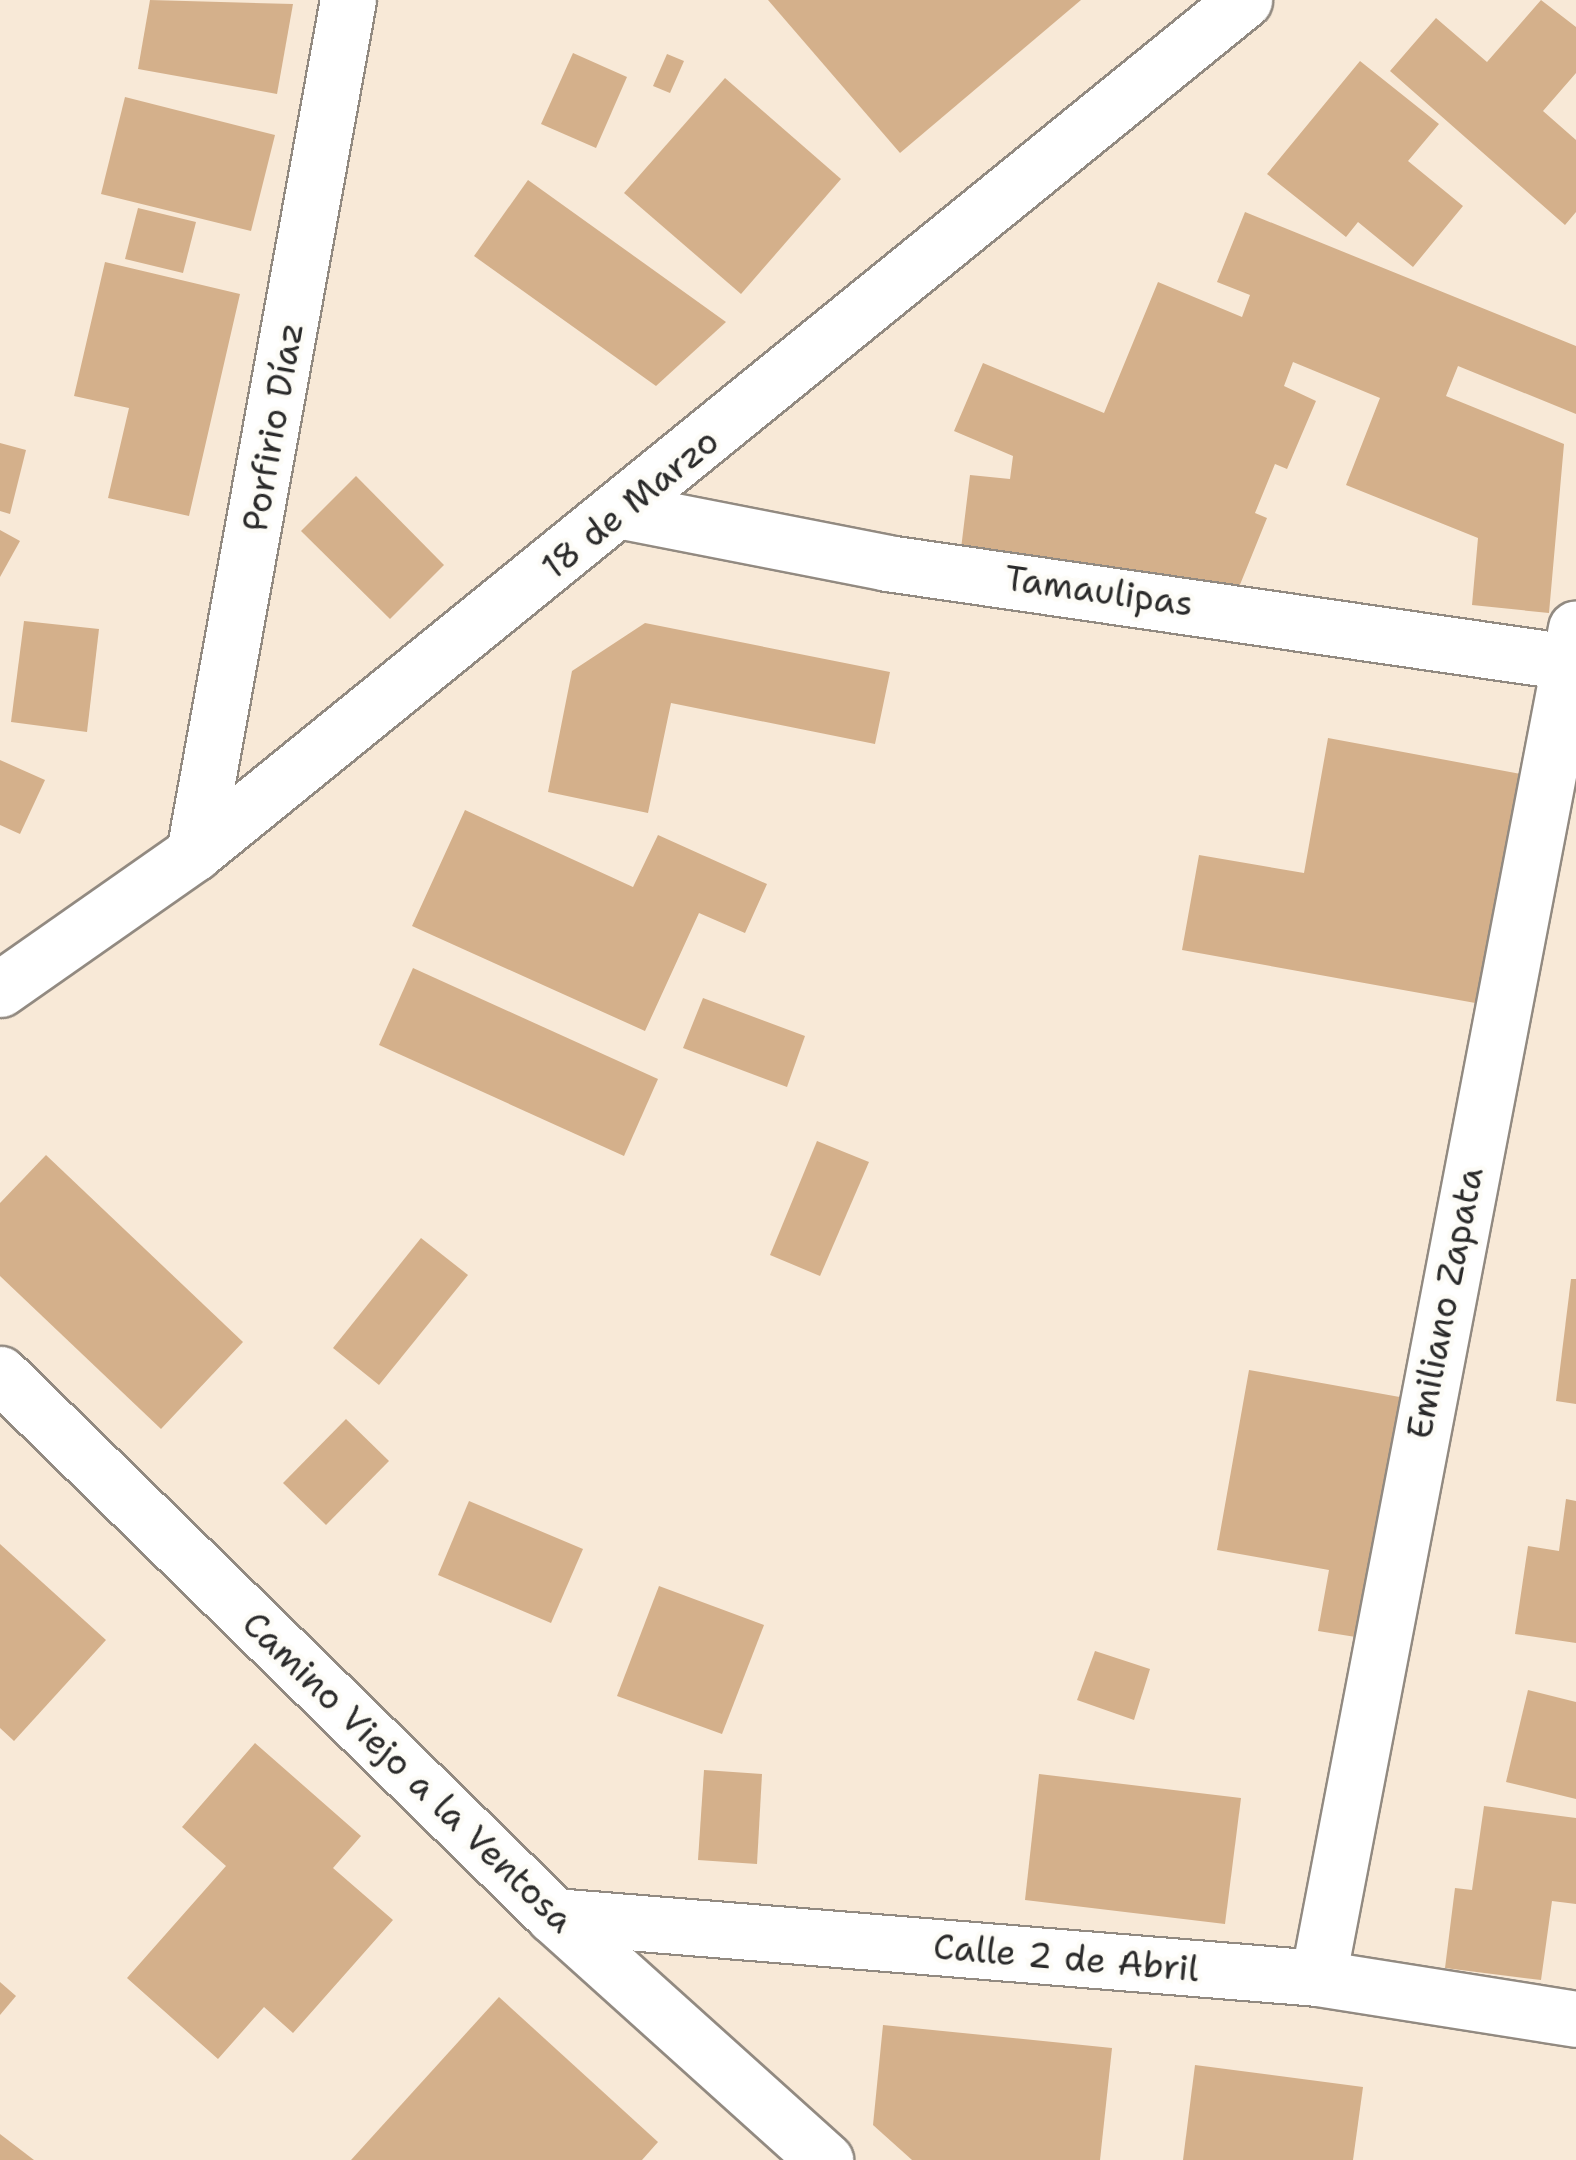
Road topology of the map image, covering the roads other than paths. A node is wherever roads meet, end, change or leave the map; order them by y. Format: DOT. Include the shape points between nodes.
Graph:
graph roads {
  1 [pos="348,0"];
  2 [pos="1244,0"];
  3 [pos="623,510"];
  4 [pos="1573,651"];
  5 [pos="194,852"];
  6 [pos="0,989"];
  7 [pos="0,1374"];
  8 [pos="554,1916"];
  9 [pos="1318,1978"];
  10 [pos="1576,2018"];
  11 [pos="826,2160"];
  1 -- 5 [label="street, Porfirio Díaz"];
  2 -- 3 [label="street, 18 de Marzo"];
  3 -- 4 [label="street, Tamaulipas" via="887,563"];
  3 -- 5 [label="street, 18 de Marzo"];
  4 -- 9 [label="street, Emiliano Zapata"];
  5 -- 6 [label="street, 18 de Marzo"];
  7 -- 8 [label="street, Camino Viejo a la Ventosa"];
  8 -- 9 [label="street, Calle 2 de Abril"];
  8 -- 11 [label="street, Camino Viejo a la Ventosa"];
  9 -- 10 [label="street, Calle 2 de Abril"];
}
